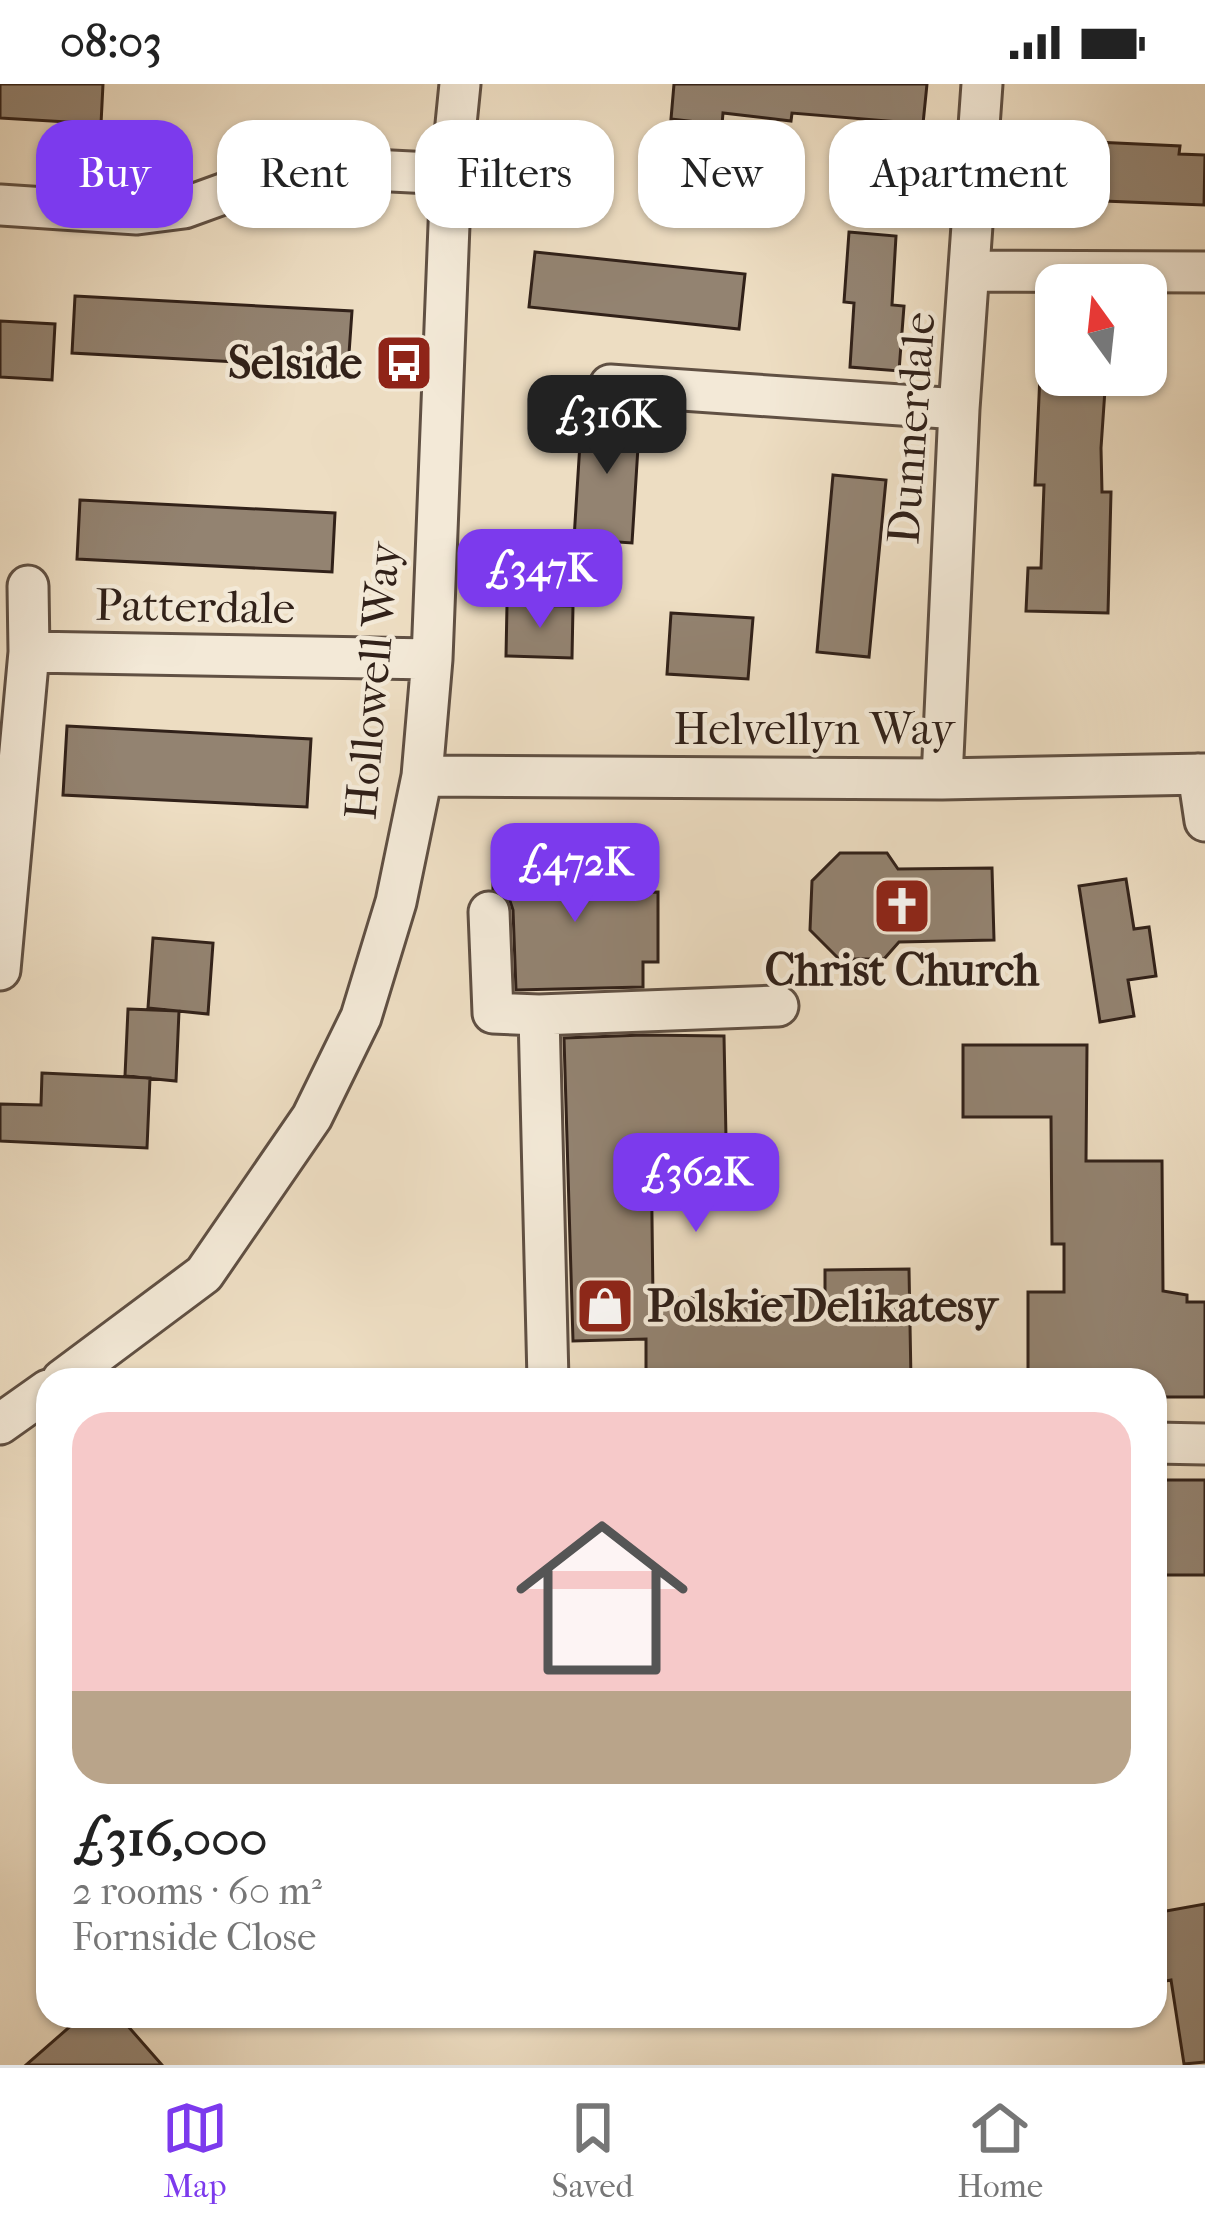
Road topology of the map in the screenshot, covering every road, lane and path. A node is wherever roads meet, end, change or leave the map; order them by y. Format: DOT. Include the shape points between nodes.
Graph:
graph roads {
  1 [pos="460,84"];
  2 [pos="982,84"];
  3 [pos="456,120"];
  4 [pos="415,172"];
  5 [pos="0,205"];
  6 [pos="449,228"];
  7 [pos="970,271"];
  8 [pos="1205,272"];
  9 [pos="610,385"];
  10 [pos="959,409"];
  11 [pos="28,586"];
  12 [pos="29,652"];
  13 [pos="432,659"];
  14 [pos="1201,774"];
  15 [pos="422,776"];
  16 [pos="942,779"];
  17 [pos="1205,821"];
  18 [pos="490,912"];
  19 [pos="0,970"];
  20 [pos="778,1006"];
  21 [pos="539,1015"];
  22 [pos="78,1368"];
  23 [pos="548,1368"];
  24 [pos="36,1398"];
  25 [pos="0,1424"];
  26 [pos="1167,1443"];
  27 [pos="1205,1444"];
  1 -- 3 [label="street, Hollowell Way"];
  2 -- 7 [label="street, Dunnerdale"];
  4 -- 5 [label="street" via="332,168 136,214"];
  6 -- 13 [label="street, Hollowell Way"];
  7 -- 8 [label="street"];
  7 -- 10 [label="street, Dunnerdale"];
  9 -- 10 [label="street"];
  10 -- 16 [label="street, Dunnerdale"];
  11 -- 12 [label="street, Patterdale"];
  12 -- 13 [label="street, Patterdale"];
  12 -- 19 [label="street, Patterdale"];
  13 -- 15 [label="street, Hollowell Way"];
  14 -- 16 [label="street, Helvellyn Way"];
  14 -- 17 [label="street"];
  15 -- 16 [label="street, Helvellyn Way"];
  15 -- 22 [label="street, Hollowell Way" via="362,1017 312,1117 204,1274"];
  18 -- 21 [label="street" via="493,1013"];
  20 -- 21 [label="street"];
  21 -- 23 [label="street"];
  24 -- 25 [label="street"];
  26 -- 27 [label="street"];
}
